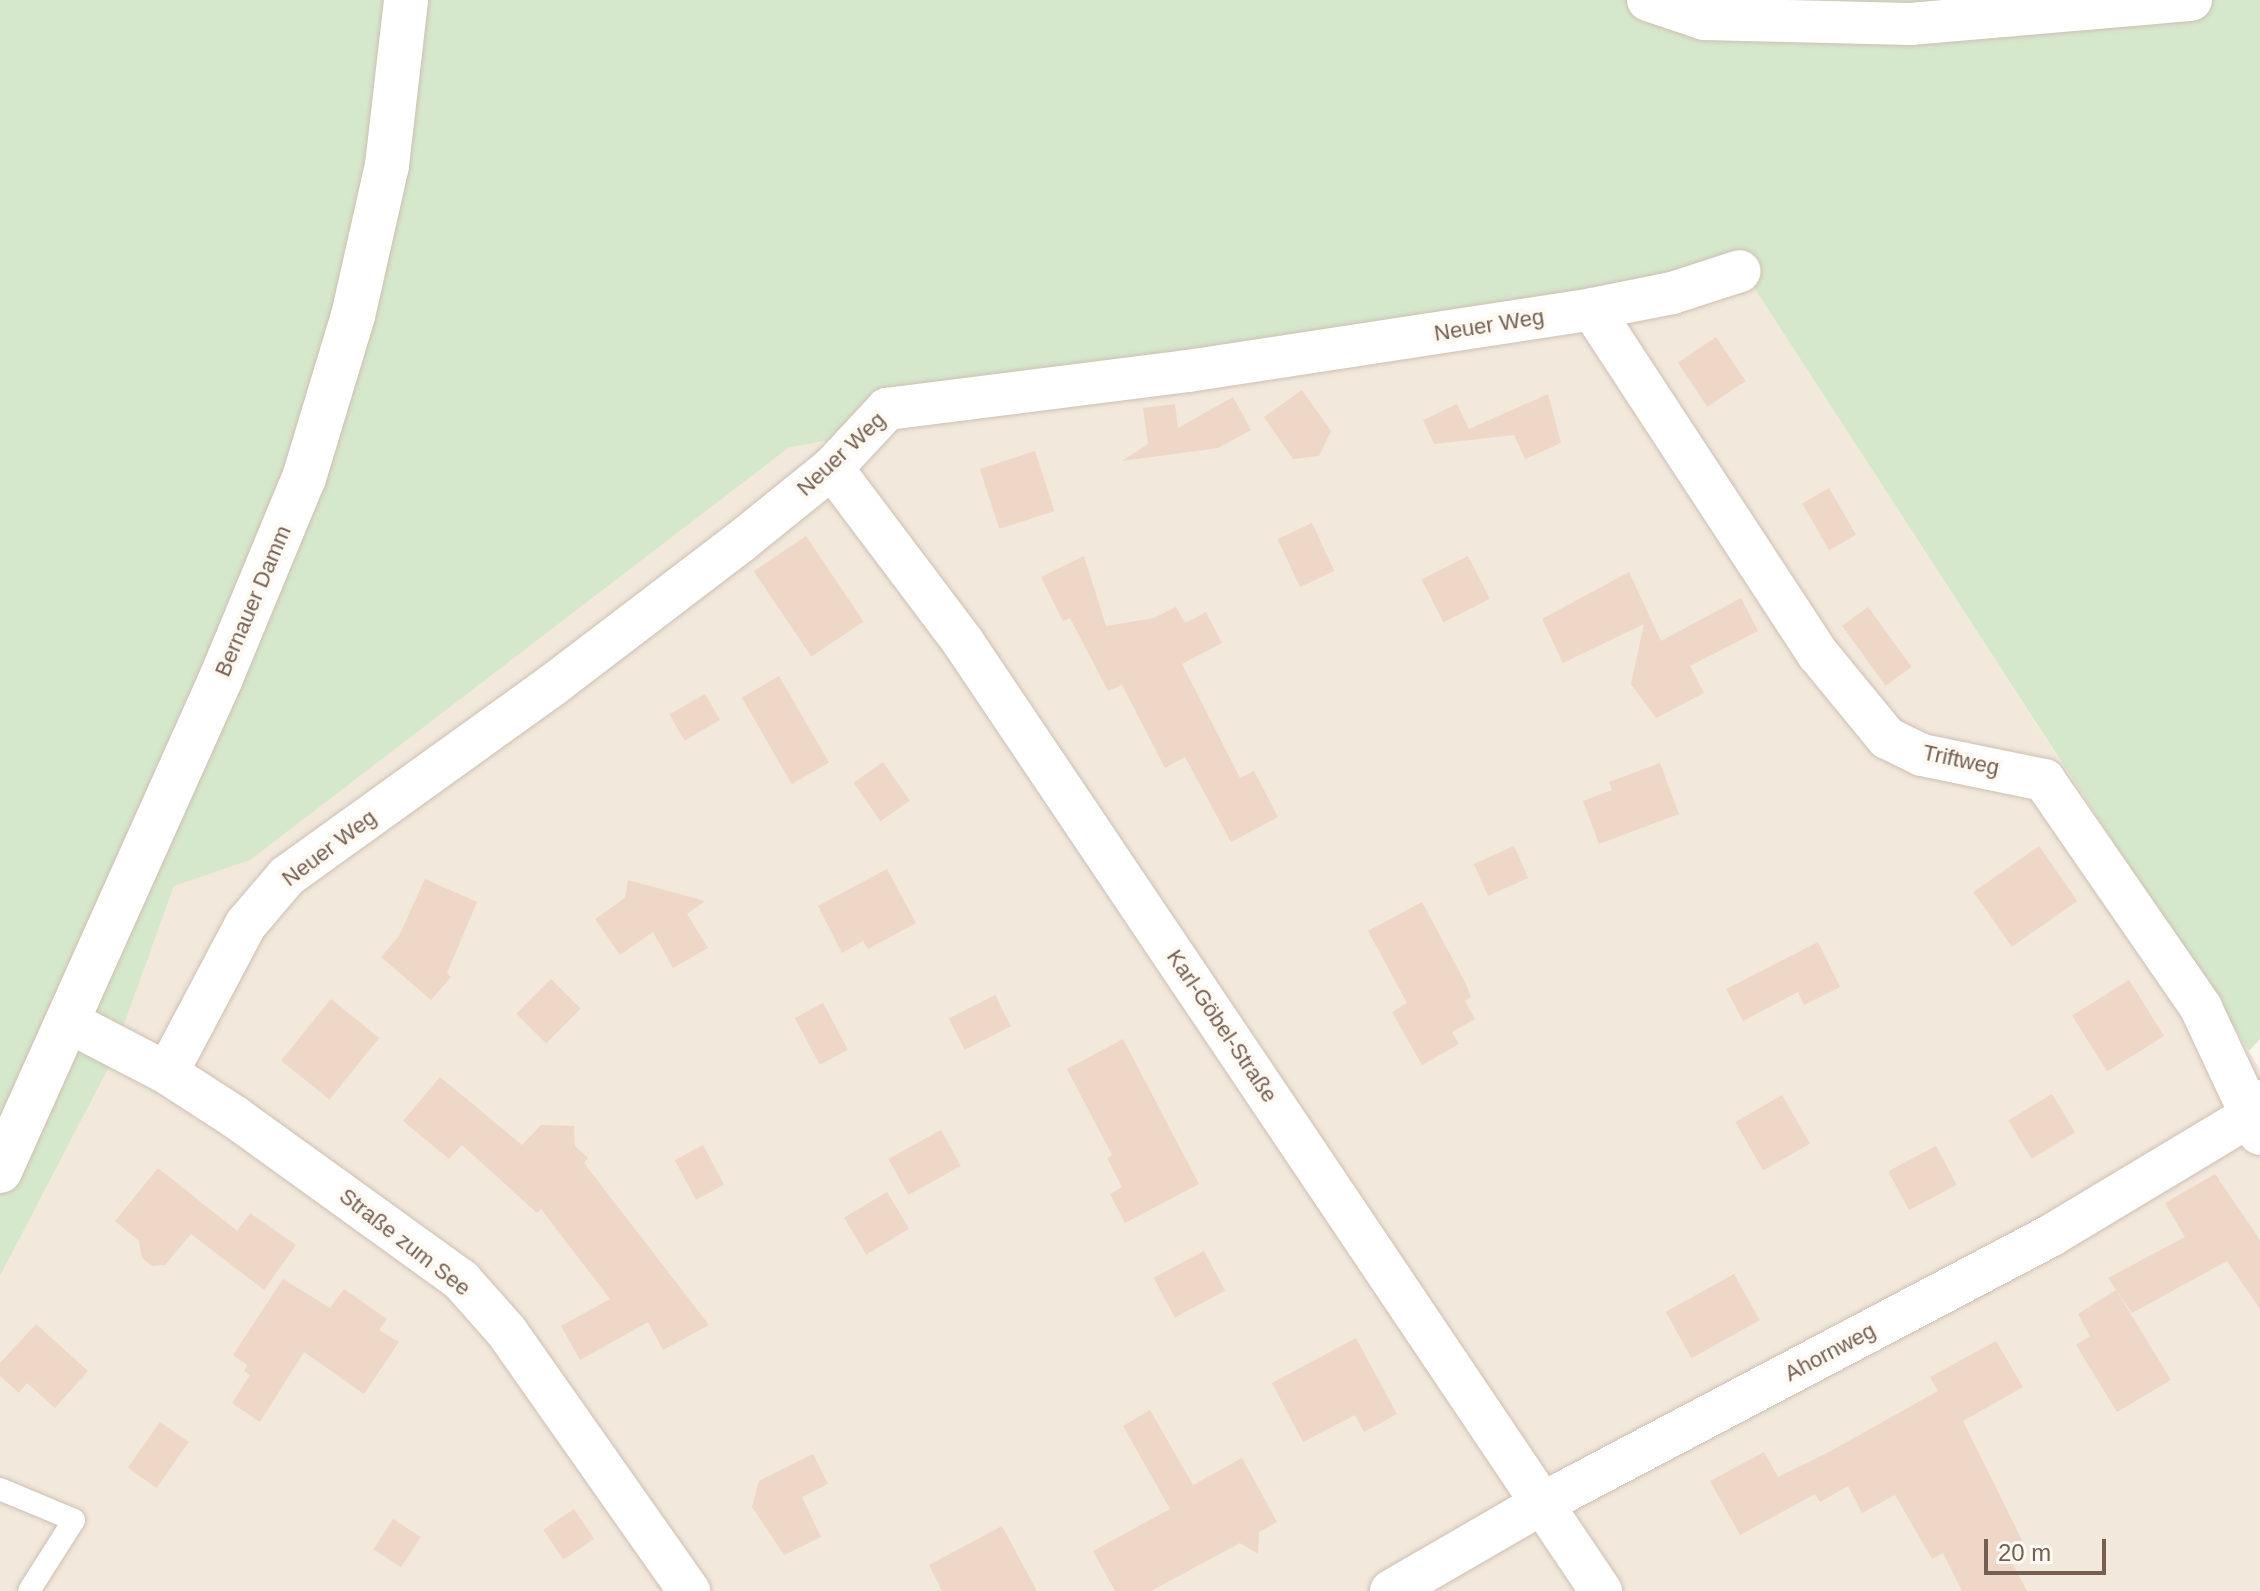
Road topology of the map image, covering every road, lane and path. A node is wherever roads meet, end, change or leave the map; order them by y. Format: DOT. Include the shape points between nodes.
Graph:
graph roads {
  1 [pos="406,0"];
  2 [pos="1648,0"];
  3 [pos="2191,0"];
  4 [pos="1740,271"];
  5 [pos="1592,309"];
  6 [pos="832,468"];
  7 [pos="67,1021"];
  8 [pos="167,1073"];
  9 [pos="2257,1117"];
  10 [pos="0,1171"];
  11 [pos="0,1489"];
  12 [pos="1543,1503"];
  13 [pos="29,1591"];
  14 [pos="689,1591"];
  15 [pos="1391,1591"];
  16 [pos="1601,1591"];
  1 -- 7 [label="main road, Bernauer Damm" via="384,181 353,316 304,478"];
  2 -- 3 [label="street" via="1704,19 1910,24"];
  4 -- 5 [label="street, Neuer Weg" via="1672,293"];
  5 -- 6 [label="street, Neuer Weg" via="1188,371 887,409"];
  5 -- 9 [label="street, Triftweg" via="1818,654 1887,738 1922,755 2044,780 2201,1008"];
  6 -- 8 [label="street, Neuer Weg" via="550,687 287,876 246,924"];
  6 -- 12 [label="street, Karl-Göbel-Straße" via="963,642"];
  7 -- 8 [label="street, Straße zum See"];
  7 -- 10 [label="main road, Bernauer Damm"];
  8 -- 14 [label="street, Straße zum See" via="305,1165 461,1280 507,1332"];
  9 -- 12 [label="street, Ahornweg" via="2050,1236"];
  11 -- 13 [label="lane" via="74,1520"];
  12 -- 15 [label="street, Ahornweg"];
  12 -- 16 [label="street, Karl-Göbel-Straße"];
}
